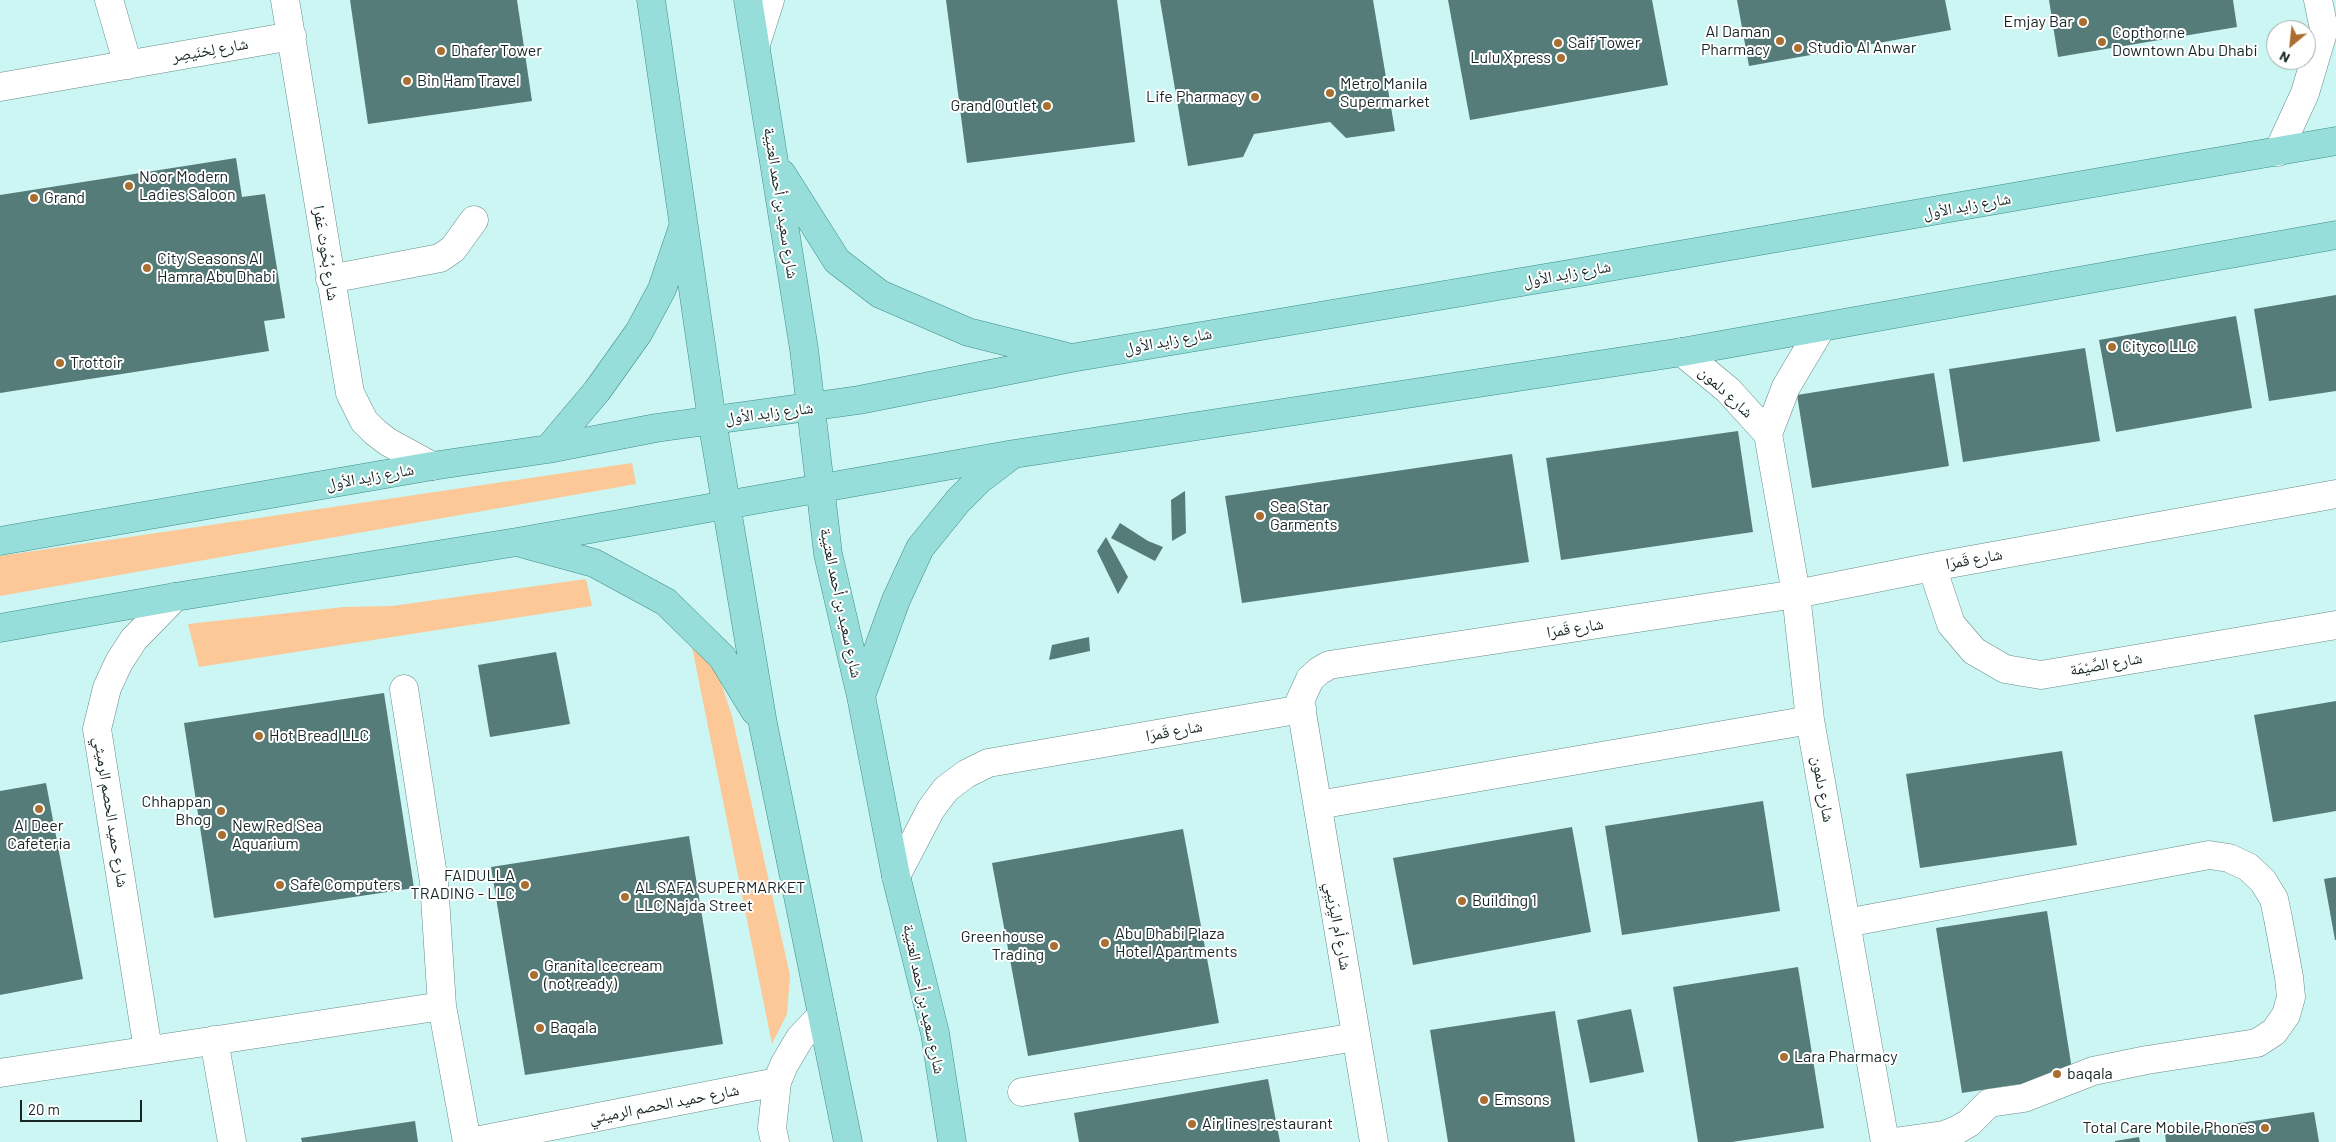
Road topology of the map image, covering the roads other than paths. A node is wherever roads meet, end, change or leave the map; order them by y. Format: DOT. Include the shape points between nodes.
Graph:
graph roads {
  1 [pos="109,0"];
  2 [pos="285,0"];
  3 [pos="651,0"];
  4 [pos="748,0"];
  5 [pos="770,0"];
  6 [pos="2318,0"];
  7 [pos="292,36"];
  8 [pos="2330,36"];
  9 [pos="756,44"];
  10 [pos="128,65"];
  11 [pos="0,87"];
  12 [pos="2336,141"];
  13 [pos="2278,152"];
  14 [pos="775,163"];
  15 [pos="474,220"];
  16 [pos="685,223"];
  17 [pos="2336,235"];
  18 [pos="330,279"];
  19 [pos="1821,328"];
  20 [pos="1682,352"];
  21 [pos="1071,358"];
  22 [pos="811,408"];
  23 [pos="712,420"];
  24 [pos="1768,434"];
  25 [pos="548,449"];
  26 [pos="1014,454"];
  27 [pos="432,466"];
  28 [pos="820,489"];
  29 [pos="2336,494"];
  30 [pos="726,505"];
  31 [pos="0,541"];
  32 [pos="517,542"];
  33 [pos="1932,567"];
  34 [pos="1796,594"];
  35 [pos="175,597"];
  36 [pos="2336,625"];
  37 [pos="0,628"];
  38 [pos="404,689"];
  39 [pos="861,696"];
  40 [pos="1302,709"];
  41 [pos="1810,720"];
  42 [pos="762,724"];
  43 [pos="1318,805"];
  44 [pos="896,876"];
  45 [pos="1846,923"];
  46 [pos="442,1006"];
  47 [pos="822,1015"];
  48 [pos="1356,1037"];
  49 [pos="214,1040"];
  50 [pos="148,1050"];
  51 [pos="0,1073"];
  52 [pos="777,1082"];
  53 [pos="1022,1092"];
  54 [pos="232,1142"];
  55 [pos="466,1142"];
  56 [pos="470,1142"];
  57 [pos="775,1142"];
  58 [pos="848,1142"];
  59 [pos="952,1142"];
  60 [pos="1374,1142"];
  61 [pos="1885,1142"];
  62 [pos="1894,1142"];
  1 -- 10 [label="street"];
  2 -- 7 [label="street, شارع بُحُوث عَفرا"];
  3 -- 16 [label="main road"];
  4 -- 9 [label="main road, شارع سعيد بن أحمد العتيبة"];
  5 -- 9 [label="street"];
  6 -- 8 [label="street"];
  7 -- 10 [label="street, شارع لِخنَيصِر"];
  7 -- 18 [label="street, شارع بُحُوث عَفرا"];
  8 -- 13 [label="street"];
  9 -- 14 [label="main road, شارع سعيد بن أحمد العتيبة"];
  10 -- 11 [label="street, شارع لِخنَيصِر"];
  12 -- 13 [label="main road, شارع زايد الأول"];
  13 -- 21 [label="main road, شارع زايد الأول"];
  14 -- 21 [label="main road" via="837,261 880,294 968,332"];
  14 -- 22 [label="main road, شارع سعيد بن أحمد العتيبة"];
  15 -- 18 [label="street" via="453,250 440,258"];
  16 -- 23 [label="main road"];
  16 -- 25 [label="main road" via="662,289 644,325 603,385"];
  17 -- 19 [label="main road"];
  18 -- 27 [label="street, شارع بُحُوث عَفرا" via="347,382 356,408 381,437"];
  19 -- 20 [label="main road"];
  19 -- 24 [label="street, شارع دلمون" via="1786,387"];
  20 -- 24 [label="street, شارع دلمون" via="1728,390"];
  20 -- 26 [label="main road"];
  21 -- 22 [label="main road, شارع زايد الأول"];
  22 -- 23 [label="main road, شارع زايد الأول"];
  22 -- 28 [label="main road, شارع سعيد بن أحمد العتيبة"];
  23 -- 25 [label="main road, شارع زايد الأول"];
  23 -- 30 [label="main road"];
  24 -- 34 [label="street, شارع دلمون"];
  25 -- 27 [label="main road, شارع زايد الأول"];
  26 -- 28 [label="main road"];
  26 -- 39 [label="main road" via="979,480 958,501 920,548 896,600"];
  27 -- 31 [label="main road, شارع زايد الأول"];
  28 -- 30 [label="main road"];
  28 -- 39 [label="main road, شارع سعيد بن أحمد العتيبة" via="834,585"];
  29 -- 33 [label="street, شارع قَمرَا"];
  30 -- 32 [label="main road"];
  30 -- 42 [label="main road"];
  32 -- 35 [label="main road"];
  32 -- 42 [label="main road" via="594,563 666,602 722,657"];
  33 -- 34 [label="street, شارع قَمرَا"];
  33 -- 36 [label="street, شارع الصَّيْمَة" via="1951,624 1974,651 2005,669 2041,675"];
  34 -- 40 [label="street, شارع قَمرَا" via="1329,665 1310,679 1300,701"];
  34 -- 41 [label="street, شارع دلمون"];
  35 -- 37 [label="main road"];
  35 -- 50 [label="street, شارع حميد الحصم الرميثي" via="134,639 119,662 107,688 97,730"];
  38 -- 46 [label="street" via="434,882"];
  39 -- 44 [label="main road, شارع سعيد بن أحمد العتيبة"];
  40 -- 43 [label="street, شارع أم اليِرَيبِي"];
  40 -- 44 [label="street, شارع قَمرَا" via="988,763 946,789 931,809"];
  41 -- 43 [label="street"];
  41 -- 45 [label="street, شارع دلمون"];
  42 -- 47 [label="main road"];
  43 -- 48 [label="street, شارع أم اليِرَيبِي"];
  44 -- 59 [label="main road, شارع سعيد بن أحمد العتيبة" via="935,1033"];
  45 -- 61 [label="street, شارع دلمون"];
  45 -- 62 [label="street" via="2209,855 2229,858 2248,867 2274,899 2291,996 2286,1015 2274,1032 2257,1042 2093,1071 2024,1098 1989,1103 1969,1123 1944,1135"];
  46 -- 49 [label="street"];
  46 -- 55 [label="street"];
  47 -- 52 [label="street" via="800,1038"];
  47 -- 58 [label="main road"];
  48 -- 53 [label="street"];
  48 -- 60 [label="street, شارع أم اليِرَيبِي"];
  49 -- 50 [label="street"];
  49 -- 54 [label="street"];
  50 -- 51 [label="street"];
  52 -- 56 [label="street, شارع حميد الحصم الرميثي"];
  52 -- 57 [label="street" via="772,1128"];
}
